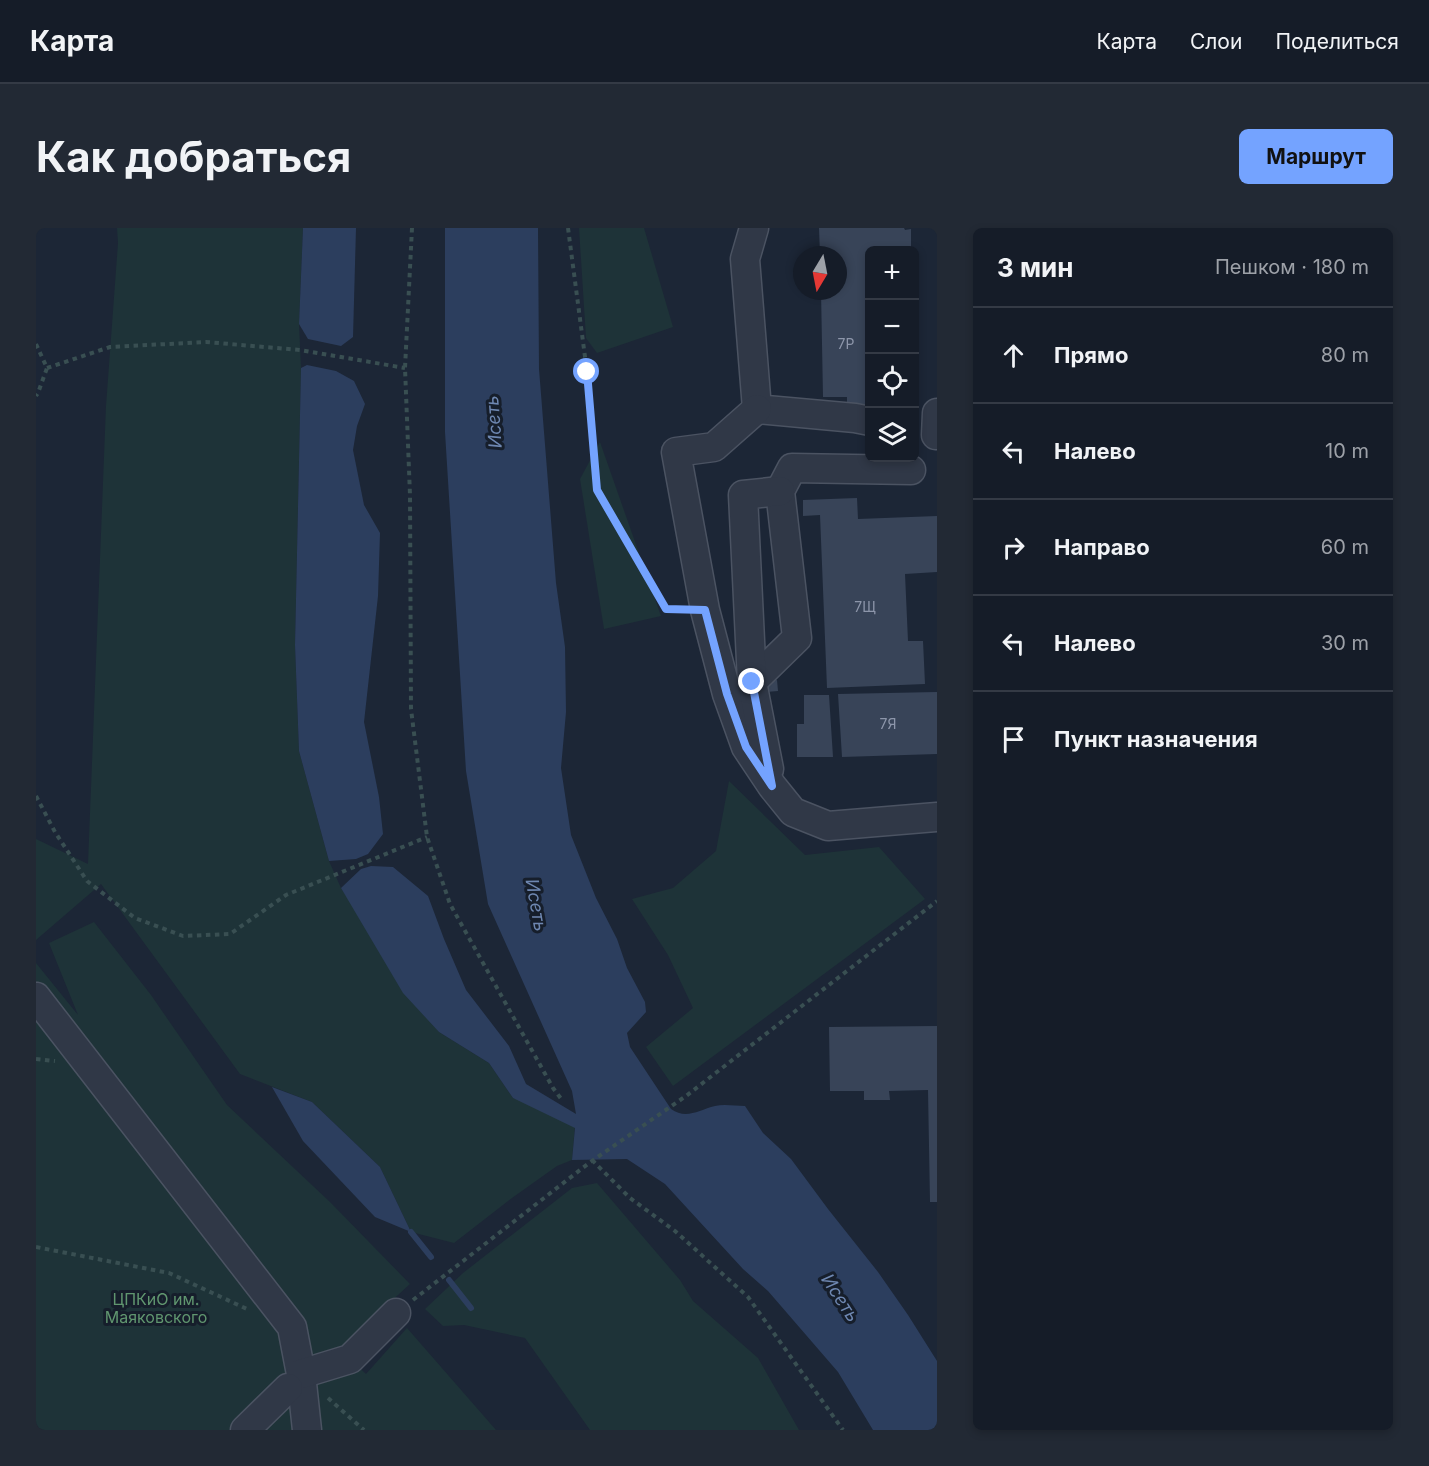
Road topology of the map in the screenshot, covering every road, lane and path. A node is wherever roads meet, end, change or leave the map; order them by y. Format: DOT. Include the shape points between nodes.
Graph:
graph roads {
  1 [pos="412,228"];
  2 [pos="568,228"];
  3 [pos="754,228"];
  4 [pos="36,344"];
  5 [pos="47,368"];
  6 [pos="405,368"];
  7 [pos="36,396"];
  8 [pos="757,409"];
  9 [pos="865,420"];
  10 [pos="911,470"];
  11 [pos="780,491"];
  12 [pos="705,610"];
  13 [pos="752,682"];
  14 [pos="772,786"];
  15 [pos="36,796"];
  16 [pos="937,817"];
  17 [pos="427,837"];
  18 [pos="937,901"];
  19 [pos="36,997"];
  20 [pos="562,1100"];
  21 [pos="594,1159"];
  22 [pos="36,1247"];
  23 [pos="255,1313"];
  24 [pos="396,1313"];
  25 [pos="294,1381"];
  26 [pos="245,1430"];
  27 [pos="307,1430"];
  28 [pos="364,1430"];
  29 [pos="843,1430"];
  1 -- 6 [label="path"];
  2 -- 12 [label="path" via="587,372 597,490 666,609"];
  3 -- 8 [label="street" via="745,259"];
  4 -- 5 [label="path"];
  5 -- 6 [label="path" via="110,347 206,342 300,350"];
  5 -- 7 [label="path"];
  6 -- 17 [label="path" via="411,709"];
  8 -- 9 [label="street"];
  8 -- 12 [label="street" via="714,447 676,452"];
  10 -- 11 [label="street" via="792,468"];
  11 -- 13 [label="street" via="797,638"];
  11 -- 13 [label="street" via="743,495"];
  12 -- 14 [label="street" via="727,694 746,747"];
  13 -- 14 [label="street"];
  14 -- 16 [label="street" via="793,812 828,826"];
  15 -- 17 [label="path" via="87,881 135,918 183,936 230,934 285,895"];
  17 -- 20 [label="path" via="450,904"];
  18 -- 21 [label="path" via="686,1096"];
  19 -- 25 [label="street" via="292,1327"];
  21 -- 24 [label="path"];
  21 -- 29 [label="path" via="630,1198 675,1231 748,1297"];
  22 -- 23 [label="path" via="169,1273"];
  24 -- 25 [label="street" via="350,1359"];
  25 -- 26 [label="street"];
  25 -- 27 [label="street"];
  25 -- 28 [label="path"];
}
